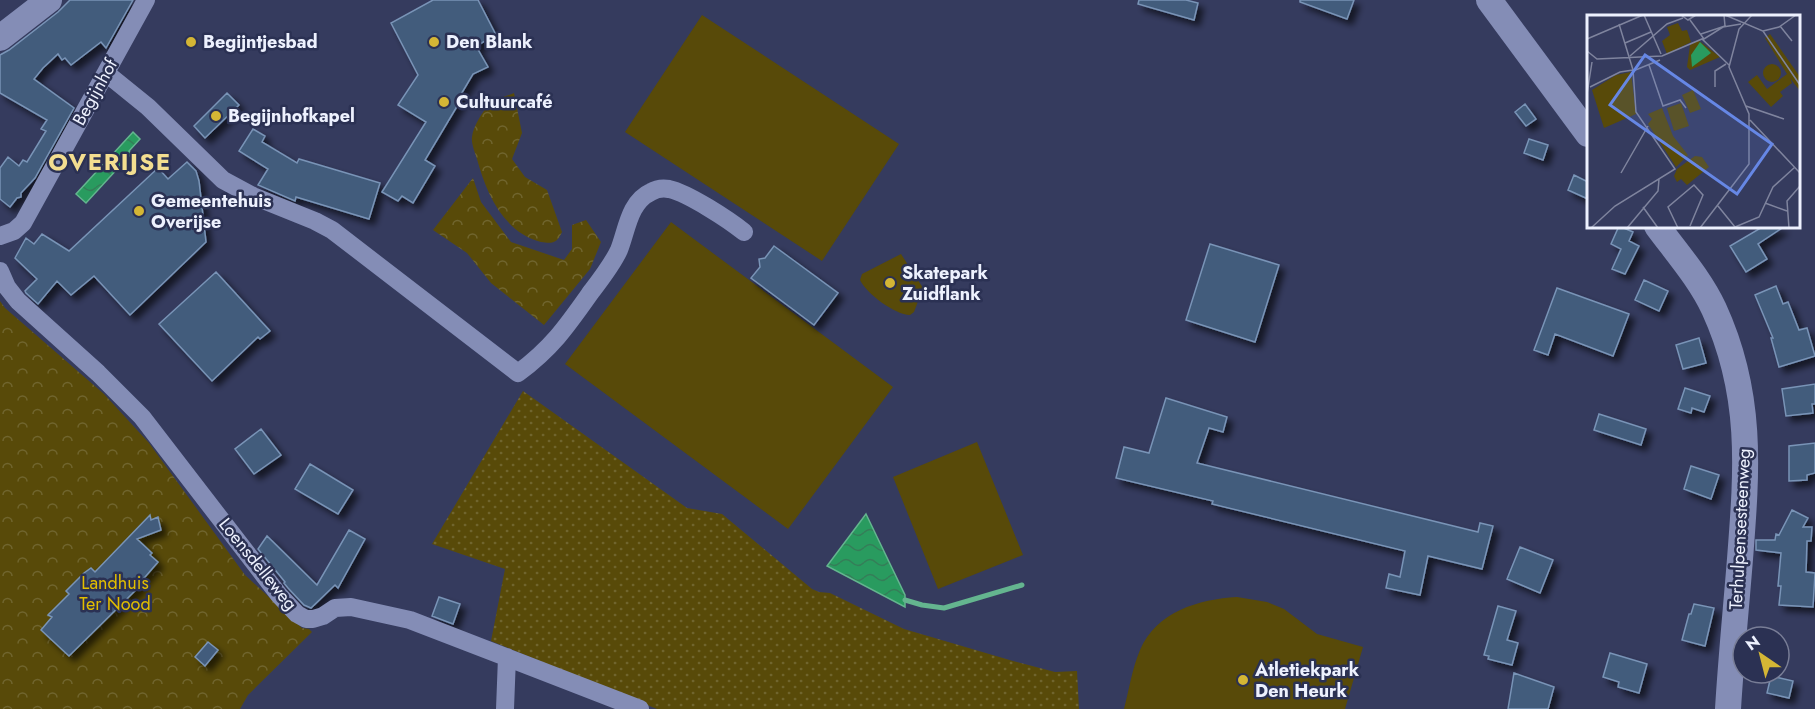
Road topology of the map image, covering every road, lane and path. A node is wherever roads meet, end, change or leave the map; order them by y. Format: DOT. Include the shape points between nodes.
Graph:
graph roads {
  1 [pos="49,0"];
  2 [pos="146,0"];
  3 [pos="1489,0"];
  4 [pos="0,38"];
  5 [pos="106,73"];
  6 [pos="1587,133"];
  7 [pos="1658,228"];
  8 [pos="744,232"];
  9 [pos="0,236"];
  10 [pos="0,271"];
  11 [pos="507,657"];
  12 [pos="505,709"];
  13 [pos="640,709"];
  14 [pos="1728,709"];
  1 -- 4 [label="main road"];
  2 -- 5 [label="street, Begijnhof"];
  3 -- 6 [label="main road"];
  5 -- 8 [label="street" via="148,107 224,180 332,230 518,374 558,338 614,261 632,212 642,197 662,188 671,189"];
  5 -- 9 [label="street, Begijnhof" via="23,223"];
  7 -- 14 [label="main road, Terhulpensesteenweg" via="1713,307 1729,345 1740,388 1746,476"];
  10 -- 11 [label="street, Loensdelleweg" via="18,301 142,417 297,614 313,619 335,608 368,610 410,620"];
  11 -- 12 [label="street"];
  11 -- 13 [label="street, Loensdelleweg"];
}
